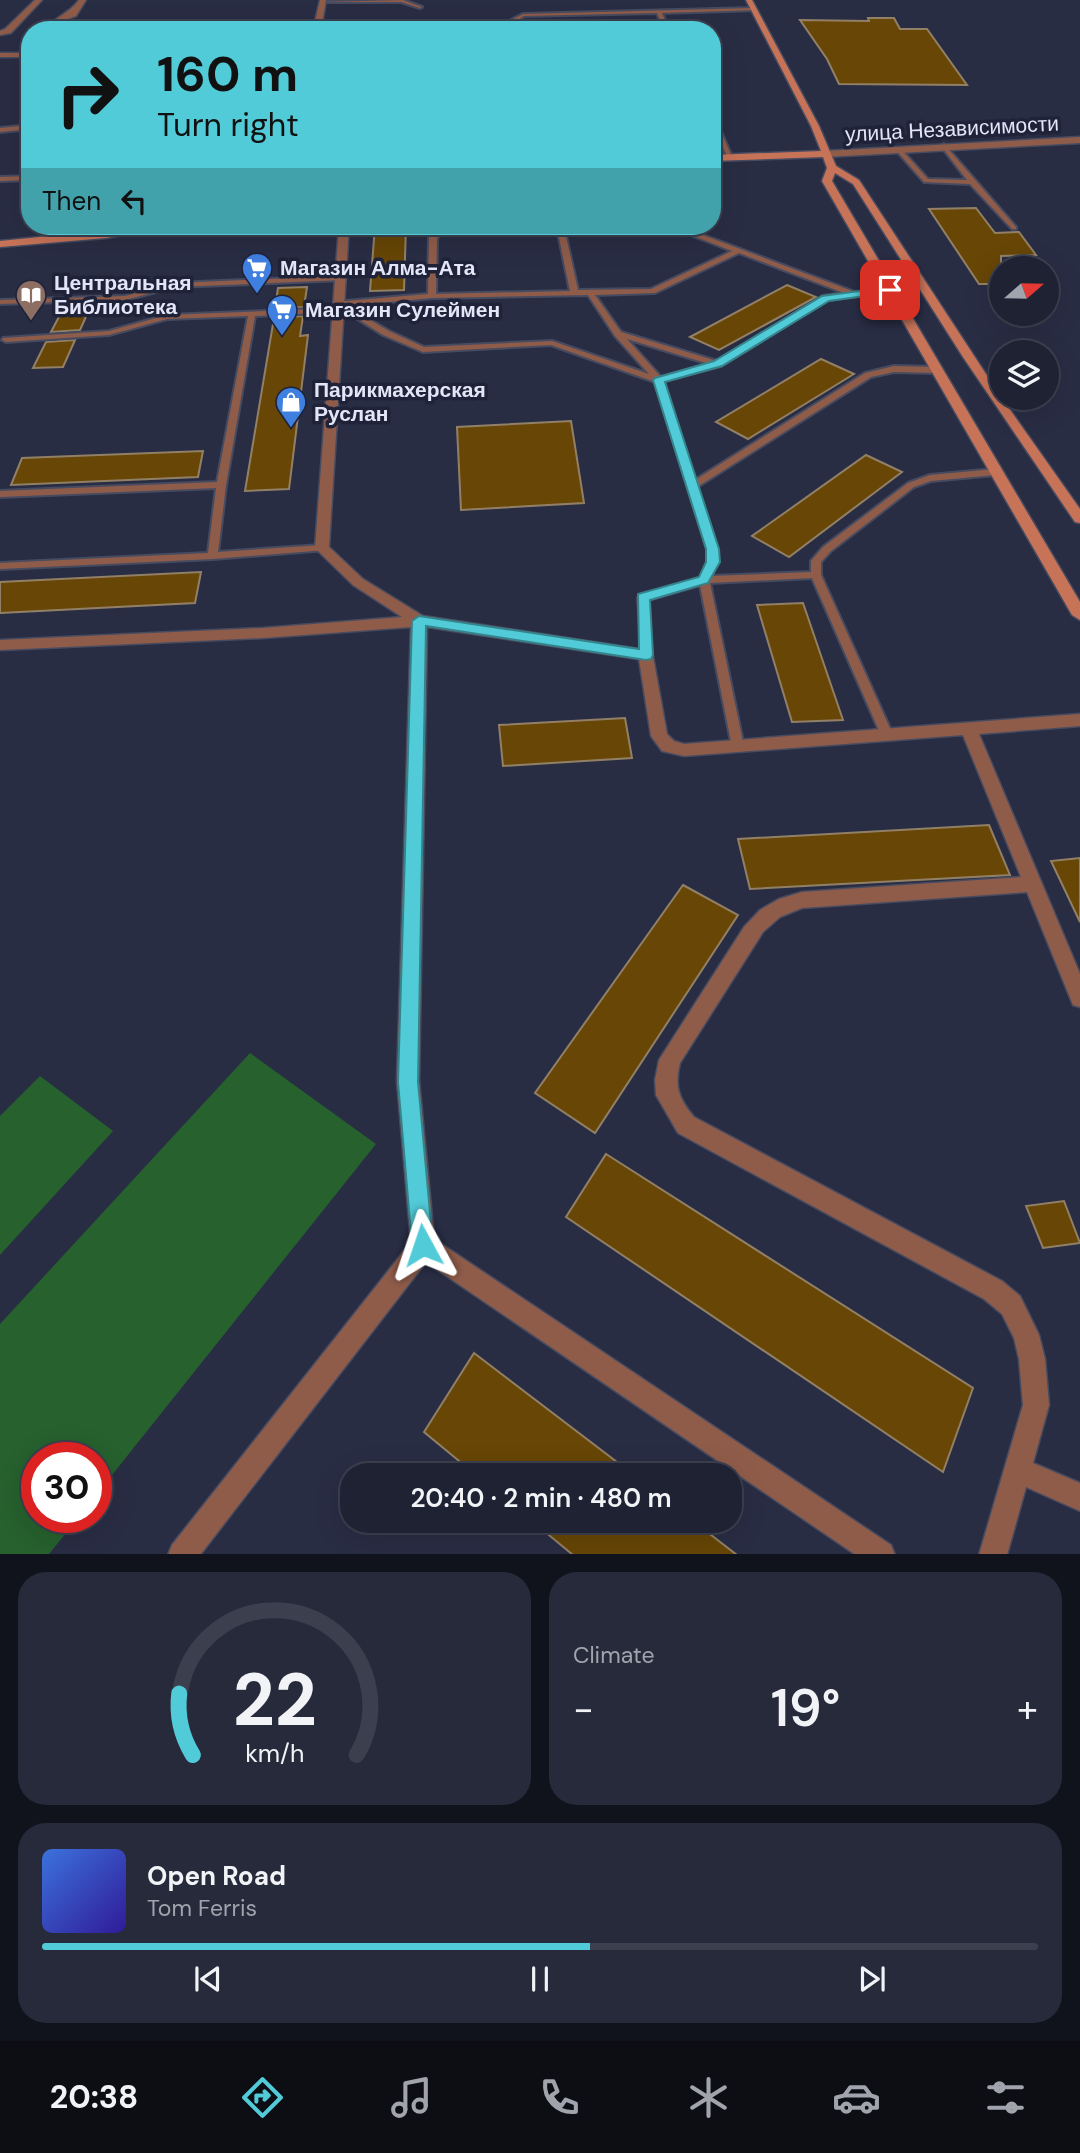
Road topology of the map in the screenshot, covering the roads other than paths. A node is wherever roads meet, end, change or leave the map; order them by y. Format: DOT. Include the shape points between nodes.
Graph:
graph roads {
  1 [pos="39,0"];
  2 [pos="83,0"];
  3 [pos="458,0"];
  4 [pos="467,0"];
  5 [pos="749,0"];
  6 [pos="323,1"];
  7 [pos="420,7"];
  8 [pos="754,9"];
  9 [pos="659,11"];
  10 [pos="55,21"];
  11 [pos="319,21"];
  12 [pos="514,21"];
  13 [pos="663,21"];
  14 [pos="0,33"];
  15 [pos="21,50"];
  16 [pos="0,55"];
  17 [pos="10,55"];
  18 [pos="21,55"];
  19 [pos="21,128"];
  20 [pos="0,130"];
  21 [pos="721,136"];
  22 [pos="1080,140"];
  23 [pos="944,146"];
  24 [pos="898,149"];
  25 [pos="825,154"];
  26 [pos="721,158"];
  27 [pos="731,158"];
  28 [pos="832,168"];
  29 [pos="21,178"];
  30 [pos="0,179"];
  31 [pos="972,182"];
  32 [pos="1014,228"];
  33 [pos="68,235"];
  34 [pos="343,235"];
  35 [pos="436,235"];
  36 [pos="562,235"];
  37 [pos="698,235"];
  38 [pos="0,244"];
  39 [pos="740,250"];
  40 [pos="340,278"];
  41 [pos="890,290"];
  42 [pos="575,294"];
  43 [pos="591,294"];
  44 [pos="853,294"];
  45 [pos="432,296"];
  46 [pos="0,302"];
  47 [pos="338,307"];
  48 [pos="252,313"];
  49 [pos="618,334"];
  50 [pos="3,340"];
  51 [pos="0,352"];
  52 [pos="718,364"];
  53 [pos="937,370"];
  54 [pos="659,380"];
  55 [pos="995,471"];
  56 [pos="221,485"];
  57 [pos="692,486"];
  58 [pos="0,494"];
  59 [pos="1080,519"];
  60 [pos="322,548"];
  61 [pos="213,556"];
  62 [pos="0,566"];
  63 [pos="816,575"];
  64 [pos="704,580"];
  65 [pos="1080,615"];
  66 [pos="419,621"];
  67 [pos="0,645"];
  68 [pos="646,655"];
  69 [pos="1080,720"];
  70 [pos="969,729"];
  71 [pos="887,735"];
  72 [pos="738,747"];
  73 [pos="1033,884"];
  74 [pos="1080,998"];
  75 [pos="423,1245"];
  76 [pos="1018,1470"];
  77 [pos="1080,1497"];
  78 [pos="183,1554"];
  79 [pos="880,1554"];
  80 [pos="993,1554"];
  1 -- 14 [label="street" via="8,31"];
  2 -- 10 [label="street" via="72,14"];
  3 -- 4 [label="lane"];
  5 -- 8 [label="street"];
  6 -- 7 [label="lane" via="401,1"];
  6 -- 11 [label="street"];
  8 -- 9 [label="lane"];
  8 -- 25 [label="street" via="815,125"];
  9 -- 12 [label="lane" via="523,15"];
  9 -- 13 [label="lane"];
  15 -- 17 [label="street"];
  16 -- 17 [label="street"];
  17 -- 18 [label="street"];
  19 -- 20 [label="lane"];
  21 -- 27 [label="lane"];
  22 -- 23 [label="street, улица Независимости"];
  23 -- 24 [label="street, улица Независимости"];
  23 -- 31 [label="lane"];
  24 -- 25 [label="street, улица Независимости"];
  24 -- 31 [label="lane" via="926,181"];
  25 -- 27 [label="street"];
  25 -- 28 [label="street"];
  26 -- 27 [label="street"];
  28 -- 41 [label="street" via="827,181"];
  28 -- 59 [label="street" via="856,182"];
  29 -- 30 [label="lane"];
  31 -- 32 [label="lane"];
  33 -- 38 [label="street"];
  34 -- 40 [label="street"];
  35 -- 45 [label="lane"];
  36 -- 42 [label="lane"];
  37 -- 39 [label="lane"];
  39 -- 43 [label="lane" via="652,291"];
  39 -- 44 [label="lane"];
  40 -- 46 [label="lane" via="175,285 125,298"];
  40 -- 47 [label="street"];
  41 -- 44 [label="lane"];
  41 -- 53 [label="street"];
  42 -- 43 [label="lane"];
  42 -- 45 [label="lane"];
  43 -- 49 [label="lane"];
  44 -- 52 [label="lane" via="826,298"];
  45 -- 47 [label="lane"];
  47 -- 48 [label="lane"];
  47 -- 54 [label="lane" via="424,350 552,343"];
  47 -- 60 [label="street"];
  48 -- 50 [label="lane" via="167,317 109,333"];
  48 -- 56 [label="lane"];
  49 -- 52 [label="lane"];
  49 -- 54 [label="lane"];
  50 -- 51 [label="lane"];
  52 -- 54 [label="lane"];
  53 -- 55 [label="street"];
  53 -- 57 [label="lane" via="894,369 868,375"];
  54 -- 57 [label="lane"];
  55 -- 63 [label="lane" via="939,476 911,485 827,549 816,561"];
  55 -- 65 [label="street"];
  56 -- 58 [label="lane"];
  56 -- 61 [label="lane"];
  57 -- 64 [label="lane" via="712,549 713,562"];
  60 -- 61 [label="lane"];
  60 -- 66 [label="street" via="358,582"];
  61 -- 62 [label="lane"];
  63 -- 64 [label="lane"];
  63 -- 71 [label="lane"];
  64 -- 68 [label="lane" via="643,598"];
  64 -- 72 [label="lane"];
  66 -- 67 [label="street"];
  66 -- 68 [label="street"];
  66 -- 75 [label="street" via="408,1082"];
  68 -- 72 [label="street" via="659,736 668,746 684,750"];
  69 -- 70 [label="street"];
  70 -- 71 [label="street"];
  70 -- 73 [label="street"];
  71 -- 72 [label="street"];
  73 -- 74 [label="street"];
  73 -- 76 [label="street" via="780,905 761,918 751,933 670,1060 663,1082 668,1102 686,1125 993,1290 1012,1305 1032,1359 1036,1405"];
  75 -- 78 [label="street"];
  75 -- 79 [label="street"];
  76 -- 77 [label="street"];
  76 -- 80 [label="street"];
}
